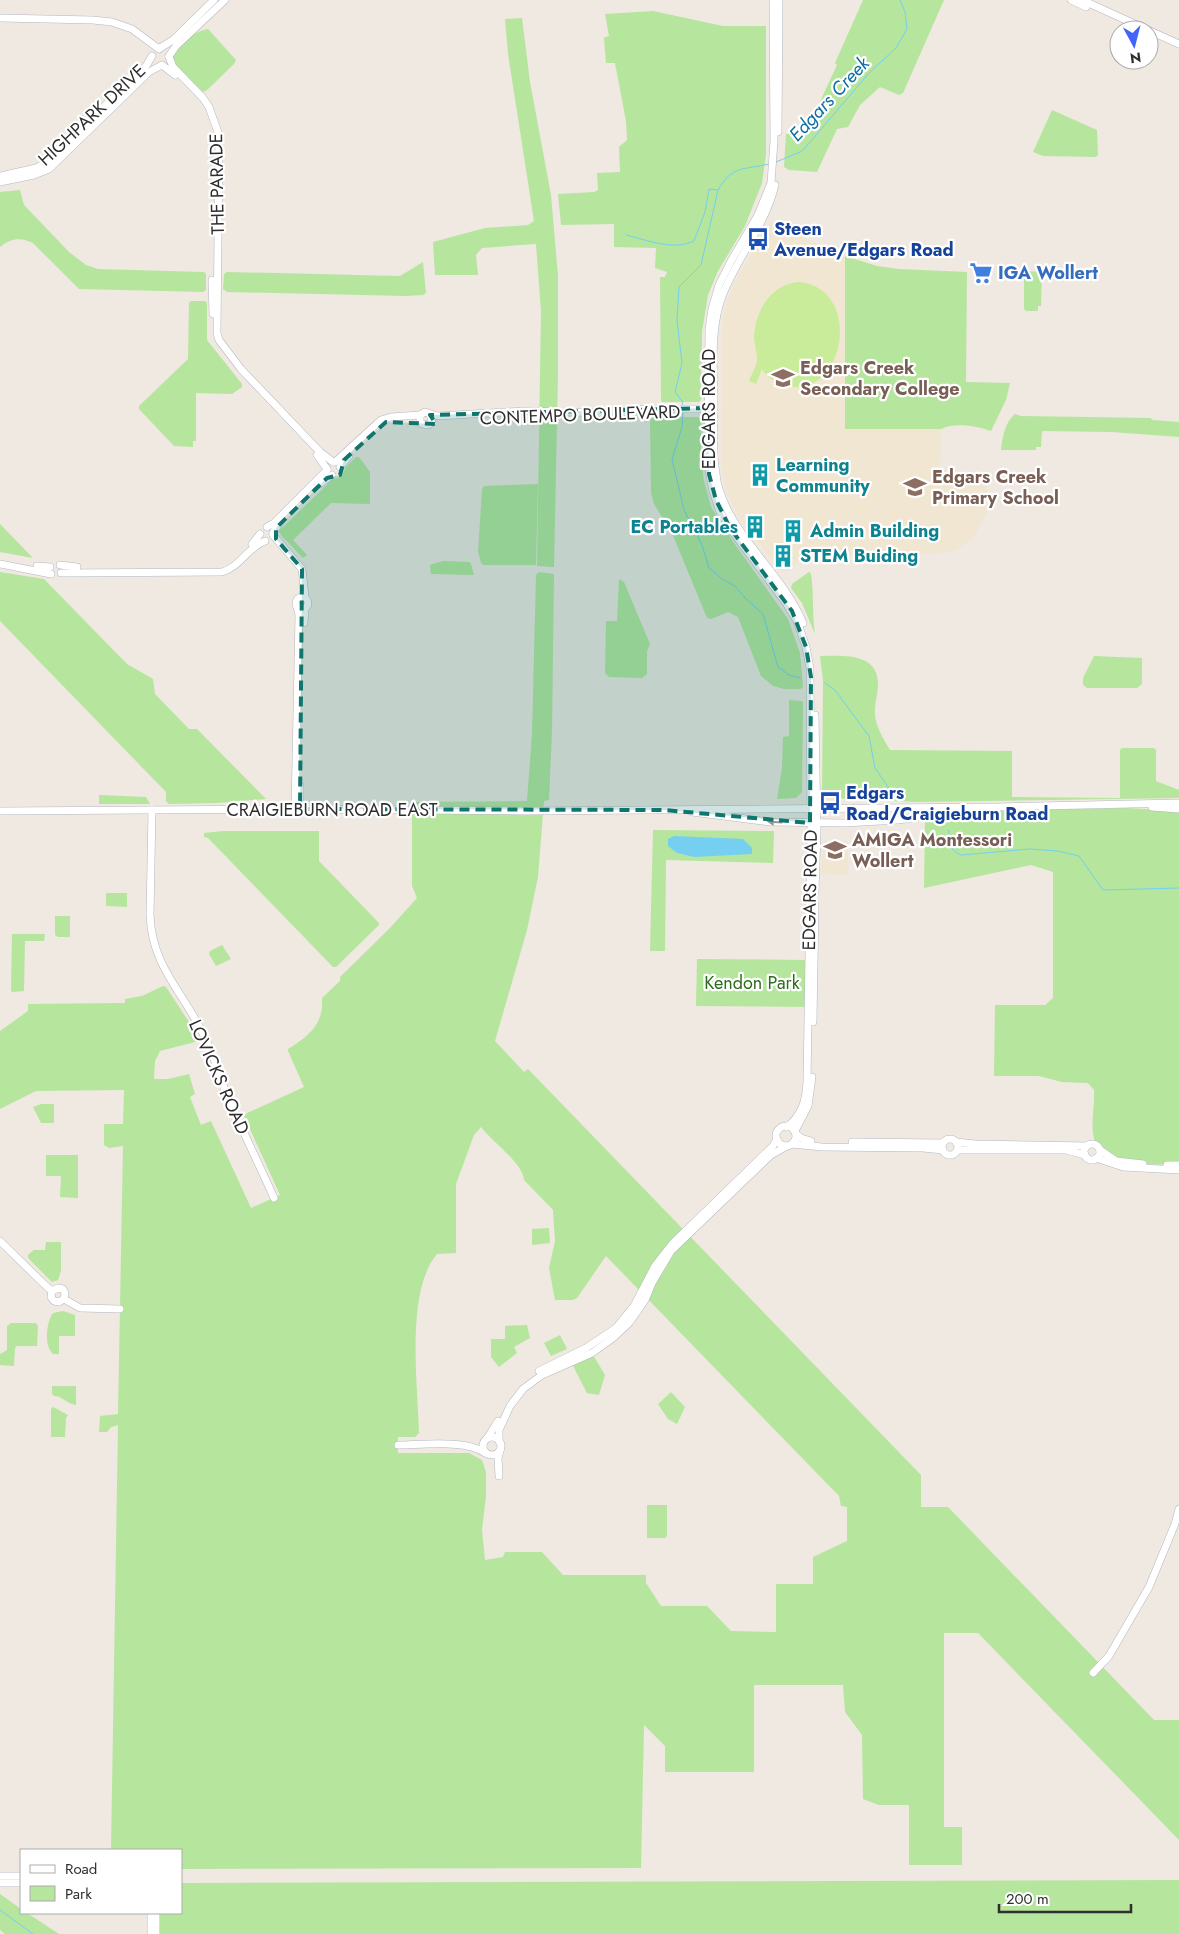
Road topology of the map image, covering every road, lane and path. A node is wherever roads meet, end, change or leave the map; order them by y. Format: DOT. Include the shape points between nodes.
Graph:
graph roads {
  1 [pos="214,0"];
  2 [pos="225,0"];
  3 [pos="773,0"];
  4 [pos="780,0"];
  5 [pos="1070,0"];
  6 [pos="1082,0"];
  7 [pos="0,18"];
  8 [pos="1120,20"];
  9 [pos="13,21"];
  10 [pos="0,23"];
  11 [pos="1159,37"];
  12 [pos="1159,38"];
  13 [pos="1179,44"];
  14 [pos="1179,48"];
  15 [pos="160,49"];
  16 [pos="152,56"];
  17 [pos="169,56"];
  18 [pos="161,66"];
  19 [pos="776,150"];
  20 [pos="0,176"];
  21 [pos="0,182"];
  22 [pos="215,297"];
  23 [pos="710,410"];
  24 [pos="431,418"];
  25 [pos="420,419"];
  26 [pos="296,430"];
  27 [pos="336,464"];
  28 [pos="329,471"];
  29 [pos="267,527"];
  30 [pos="260,534"];
  31 [pos="270,537"];
  32 [pos="0,560"];
  33 [pos="0,564"];
  34 [pos="60,569"];
  35 [pos="50,570"];
  36 [pos="302,597"];
  37 [pos="301,608"];
  38 [pos="1179,803"];
  39 [pos="1124,804"];
  40 [pos="998,807"];
  41 [pos="813,808"];
  42 [pos="298,809"];
  43 [pos="1179,809"];
  44 [pos="152,810"];
  45 [pos="664,810"];
  46 [pos="0,811"];
  47 [pos="814,823"];
  48 [pos="787,1127"];
  49 [pos="795,1133"];
  50 [pos="777,1139"];
  51 [pos="789,1145"];
  52 [pos="956,1146"];
  53 [pos="1087,1146"];
  54 [pos="943,1147"];
  55 [pos="1100,1150"];
  56 [pos="1085,1155"];
  57 [pos="1096,1158"];
  58 [pos="1179,1165"];
  59 [pos="1179,1170"];
  60 [pos="274,1198"];
  61 [pos="0,1241"];
  62 [pos="120,1309"];
  63 [pos="487,1438"];
  64 [pos="499,1441"];
  65 [pos="398,1445"];
  66 [pos="463,1445"];
  67 [pos="500,1450"];
  68 [pos="486,1454"];
  69 [pos="1179,1513"];
  70 [pos="1093,1673"];
  71 [pos="0,1876"];
  72 [pos="20,1876"];
  73 [pos="0,1883"];
  74 [pos="20,1883"];
  75 [pos="151,1914"];
  76 [pos="156,1914"];
  77 [pos="151,1934"];
  78 [pos="156,1934"];
  1 -- 15 [label="street"];
  2 -- 17 [label="street"];
  3 -- 19 [label="street, EDGARS ROAD"];
  4 -- 19 [label="street, EDGARS ROAD"];
  5 -- 8 [label="street"];
  6 -- 8 [label="street"];
  7 -- 9 [label="street"];
  9 -- 10 [label="street"];
  9 -- 15 [label="street" via="112,22 132,29"];
  9 -- 16 [label="street" via="110,26 132,34 146,45"];
  11 -- 13 [label="street"];
  12 -- 14 [label="street"];
  15 -- 16 [label="street" via="155,50"];
  15 -- 17 [label="street"];
  16 -- 18 [label="street" via="153,62"];
  16 -- 20 [label="street, HIGHPARK DRIVE" via="146,66 47,162 36,168"];
  17 -- 18 [label="street"];
  17 -- 22 [label="street, THE PARADE" via="173,67 206,102 219,135"];
  18 -- 21 [label="street, HIGHPARK DRIVE" via="149,72 49,169"];
  18 -- 22 [label="street, THE PARADE" via="169,69 202,104 213,129"];
  19 -- 23 [label="street, EDGARS ROAD" via="774,175 764,210 725,273 712,309 709,329"];
  22 -- 26 [label="street" via="215,342 235,369"];
  23 -- 24 [label="street, CONTEMPO BOULEVARD" via="531,411"];
  23 -- 41 [label="street, EDGARS ROAD" via="715,467 722,497 733,519 795,606 808,638 814,681"];
  24 -- 25 [label="street" via="426,425"];
  24 -- 25 [label="street" via="425,412"];
  25 -- 27 [label="street" via="383,424"];
  26 -- 27 [label="street"];
  26 -- 28 [label="street"];
  27 -- 28 [label="street" via="328,465"];
  27 -- 28 [label="street" via="338,473"];
  28 -- 29 [label="street"];
  28 -- 31 [label="street"];
  29 -- 30 [label="street"];
  29 -- 31 [label="street"];
  30 -- 31 [label="street" via="262,538"];
  30 -- 34 [label="street" via="231,563 221,567"];
  31 -- 34 [label="street" via="255,546 232,568 222,572 76,572"];
  31 -- 36 [label="street" via="298,570"];
  32 -- 35 [label="street"];
  33 -- 35 [label="street"];
  34 -- 35 [label="street" via="55,576"];
  34 -- 35 [label="street" via="56,563"];
  36 -- 37 [label="street" via="308,603"];
  36 -- 37 [label="street" via="295,602"];
  37 -- 42 [label="street"];
  38 -- 39 [label="street, CRAIGIEBURN ROAD EAST"];
  39 -- 40 [label="street, CRAIGIEBURN ROAD EAST"];
  39 -- 43 [label="street, CRAIGIEBURN ROAD EAST"];
  40 -- 41 [label="street, CRAIGIEBURN ROAD EAST"];
  40 -- 47 [label="street, CRAIGIEBURN ROAD EAST" via="884,822"];
  41 -- 45 [label="street, CRAIGIEBURN ROAD EAST"];
  41 -- 47 [label="street, EDGARS ROAD"];
  42 -- 44 [label="street, CRAIGIEBURN ROAD EAST"];
  42 -- 45 [label="street, CRAIGIEBURN ROAD EAST"];
  44 -- 46 [label="street, CRAIGIEBURN ROAD EAST"];
  44 -- 60 [label="street, LOVICKS ROAD" via="150,928 155,948 168,979 205,1037"];
  47 -- 45 [label="street, CRAIGIEBURN ROAD EAST, one-way"];
  47 -- 48 [label="street, EDGARS ROAD" via="806,1096 800,1113"];
  47 -- 49 [label="street, EDGARS ROAD" via="812,1088 806,1112"];
  48 -- 49 [label="street"];
  48 -- 50 [label="street" via="779,1130"];
  49 -- 51 [label="street" via="796,1139"];
  49 -- 54 [label="street" via="804,1139 821,1142"];
  50 -- 51 [label="street" via="781,1144"];
  50 -- 63 [label="street" via="673,1242 655,1266 634,1306 616,1328 586,1348 528,1378 506,1405"];
  51 -- 54 [label="street"];
  51 -- 64 [label="street" via="771,1155 671,1252 639,1309 614,1338 592,1353 542,1375 523,1389 510,1406 499,1430"];
  52 -- 53 [label="street"];
  52 -- 54 [label="street" via="950,1154"];
  52 -- 54 [label="street" via="949,1139"];
  52 -- 56 [label="street" via="1066,1150"];
  53 -- 55 [label="street" via="1095,1145"];
  53 -- 56 [label="street"];
  55 -- 57 [label="street"];
  55 -- 58 [label="street" via="1122,1162"];
  56 -- 57 [label="street" via="1090,1159"];
  57 -- 59 [label="street" via="1123,1167"];
  61 -- 62 [label="street" via="52,1291 63,1289 64,1299 80,1308"];
  63 -- 64 [label="street" via="494,1437"];
  63 -- 66 [label="street"];
  63 -- 68 [label="street" via="482,1444"];
  64 -- 67 [label="street"];
  65 -- 66 [label="street"];
  66 -- 68 [label="street"];
  67 -- 68 [label="street" via="494,1455"];
  67 -- 68 [label="street" via="497,1476 494,1463"];
  69 -- 70 [label="street" via="1149,1587 1109,1656"];
  71 -- 72 [label="street"];
  73 -- 74 [label="street"];
  75 -- 77 [label="street"];
  76 -- 78 [label="street"];
}
